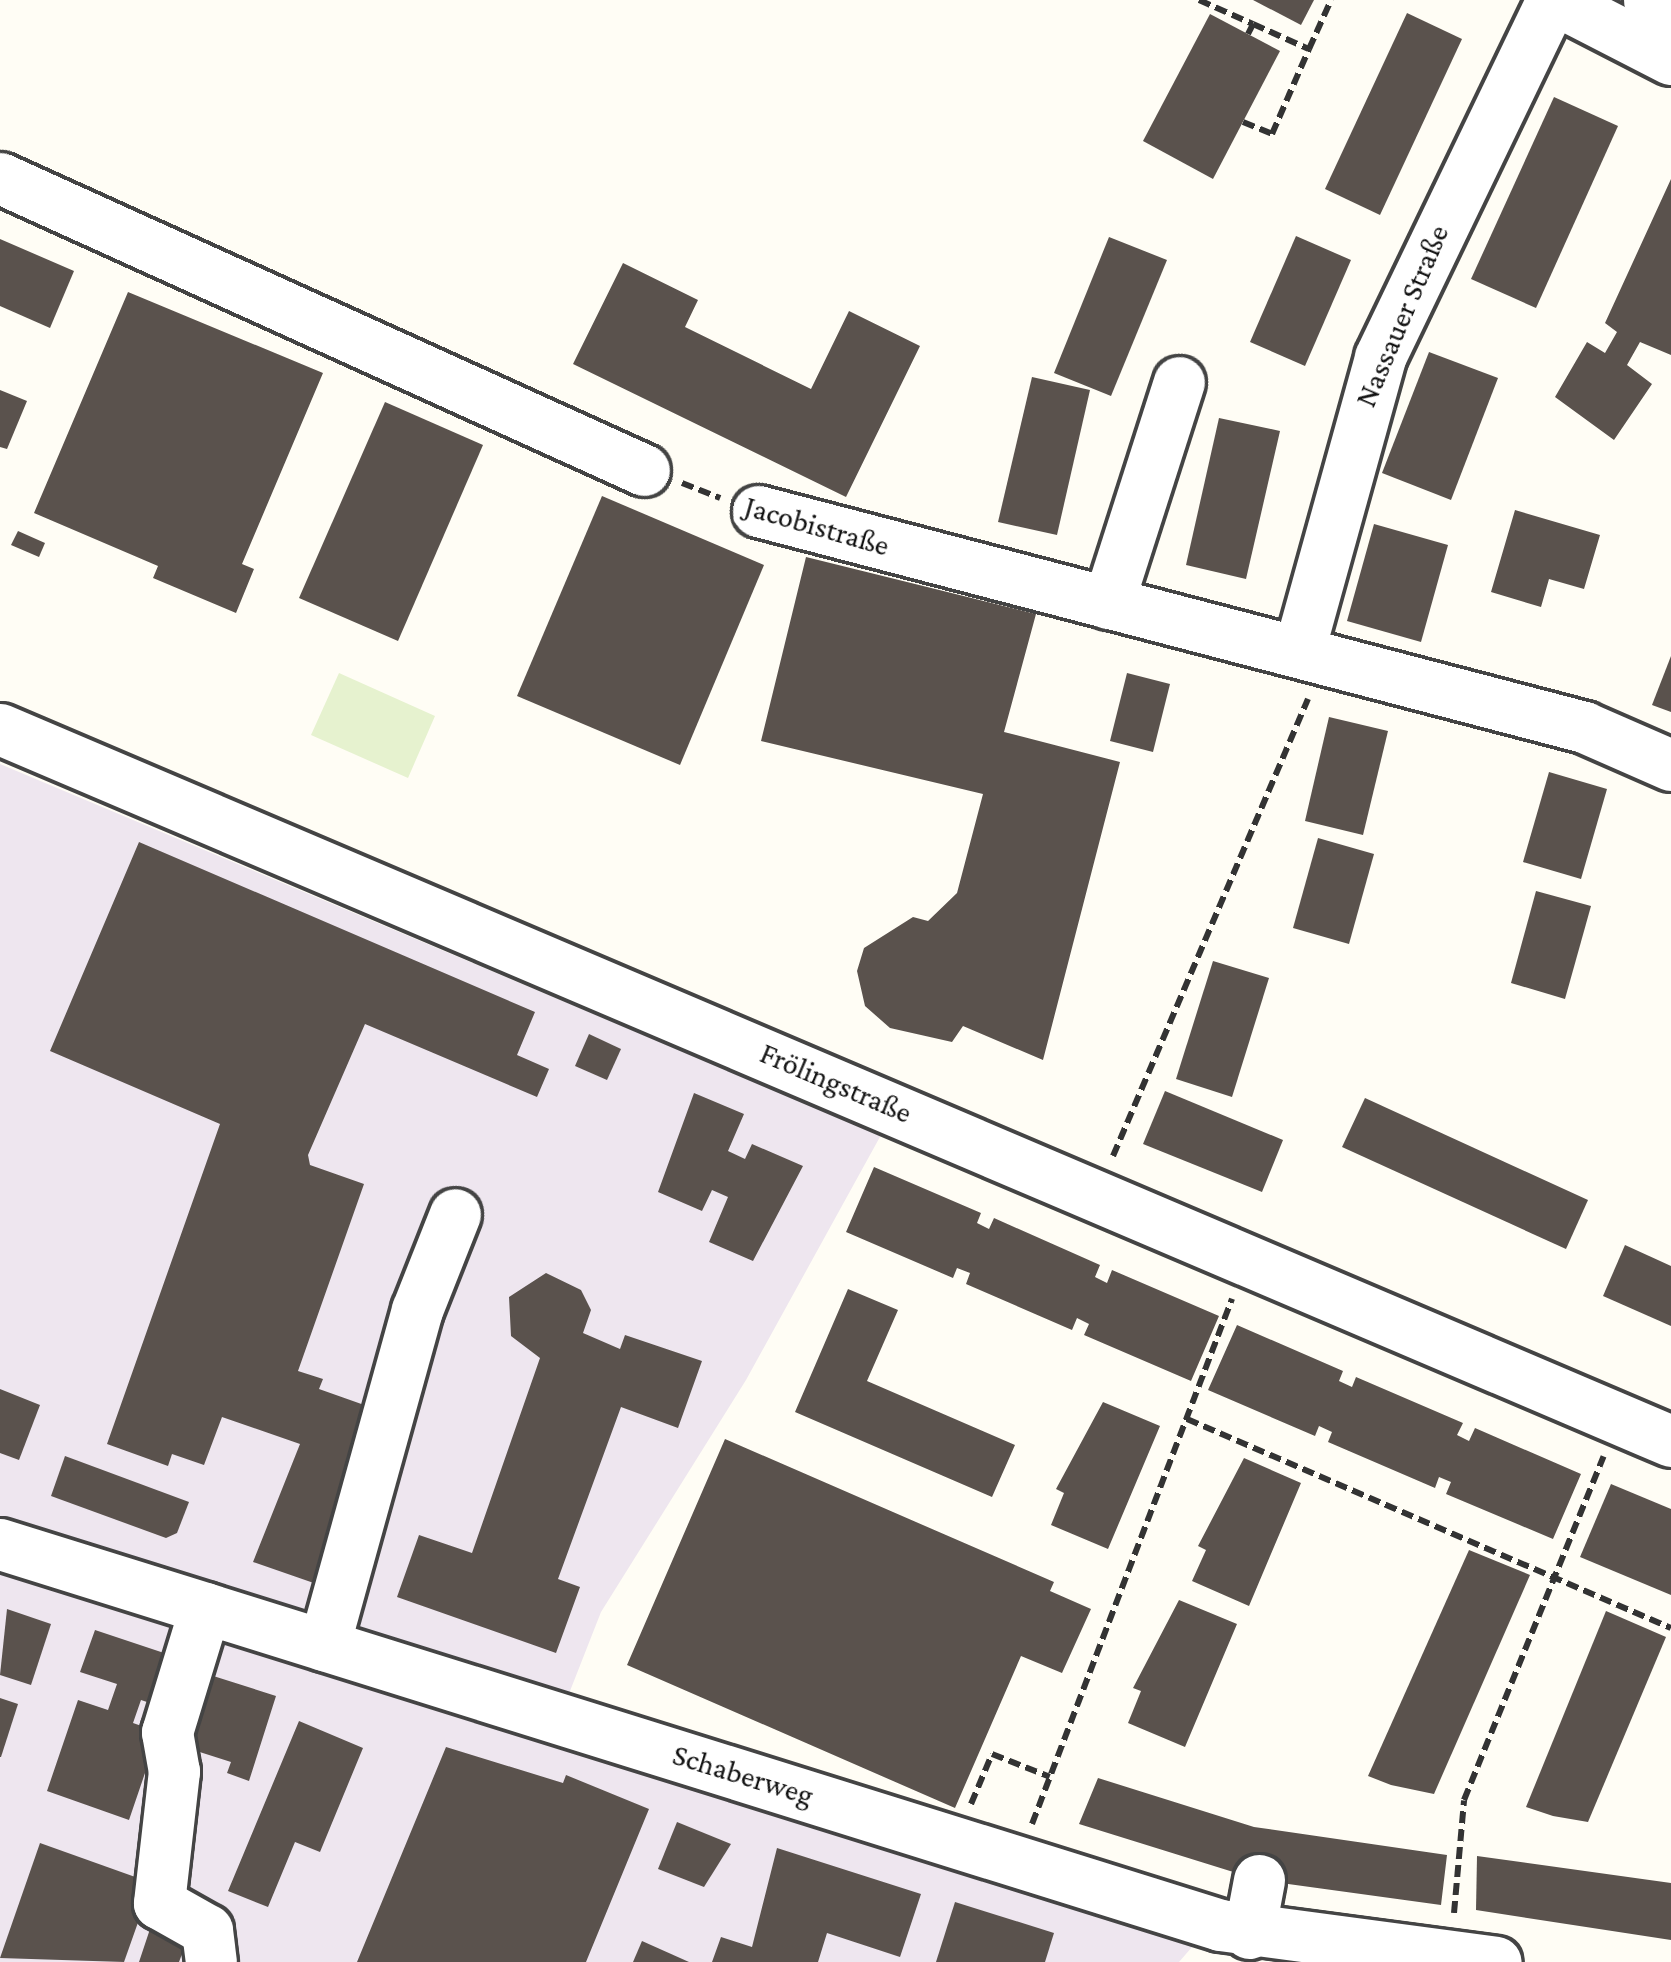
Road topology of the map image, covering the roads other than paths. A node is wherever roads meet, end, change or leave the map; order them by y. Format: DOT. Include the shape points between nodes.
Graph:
graph roads {
  1 [pos="1554,0"];
  2 [pos="1649,0"];
  3 [pos="1671,10"];
  4 [pos="1671,59"];
  5 [pos="0,178"];
  6 [pos="1179,382"];
  7 [pos="644,470"];
  8 [pos="758,511"];
  9 [pos="1108,603"];
  10 [pos="1311,656"];
  11 [pos="0,729"];
  12 [pos="1671,765"];
  13 [pos="455,1214"];
  14 [pos="1671,1441"];
  15 [pos="0,1544"];
  16 [pos="205,1608"];
  17 [pos="324,1645"];
  18 [pos="1259,1880"];
  19 [pos="1249,1933"];
  20 [pos="1473,1958"];
  21 [pos="211,1962"];
  1 -- 4 [label="street"];
  1 -- 10 [label="street, Nassauer Straße" via="1379,357"];
  2 -- 3 [label="street"];
  5 -- 7 [label="street"];
  6 -- 9 [label="street"];
  8 -- 9 [label="street, Jacobistraße"];
  9 -- 10 [label="street, Jacobistraße"];
  10 -- 12 [label="street, Jacobistraße" via="1584,727"];
  11 -- 14 [label="street, Frölingstraße"];
  13 -- 17 [label="street" via="417,1310"];
  15 -- 16 [label="street, Schaberweg"];
  16 -- 17 [label="street, Schaberweg"];
  16 -- 21 [label="street" via="167,1732 174,1771 160,1903 207,1930"];
  17 -- 19 [label="street, Schaberweg"];
  18 -- 19 [label="street"];
  19 -- 20 [label="street, Schaberweg"];
}
